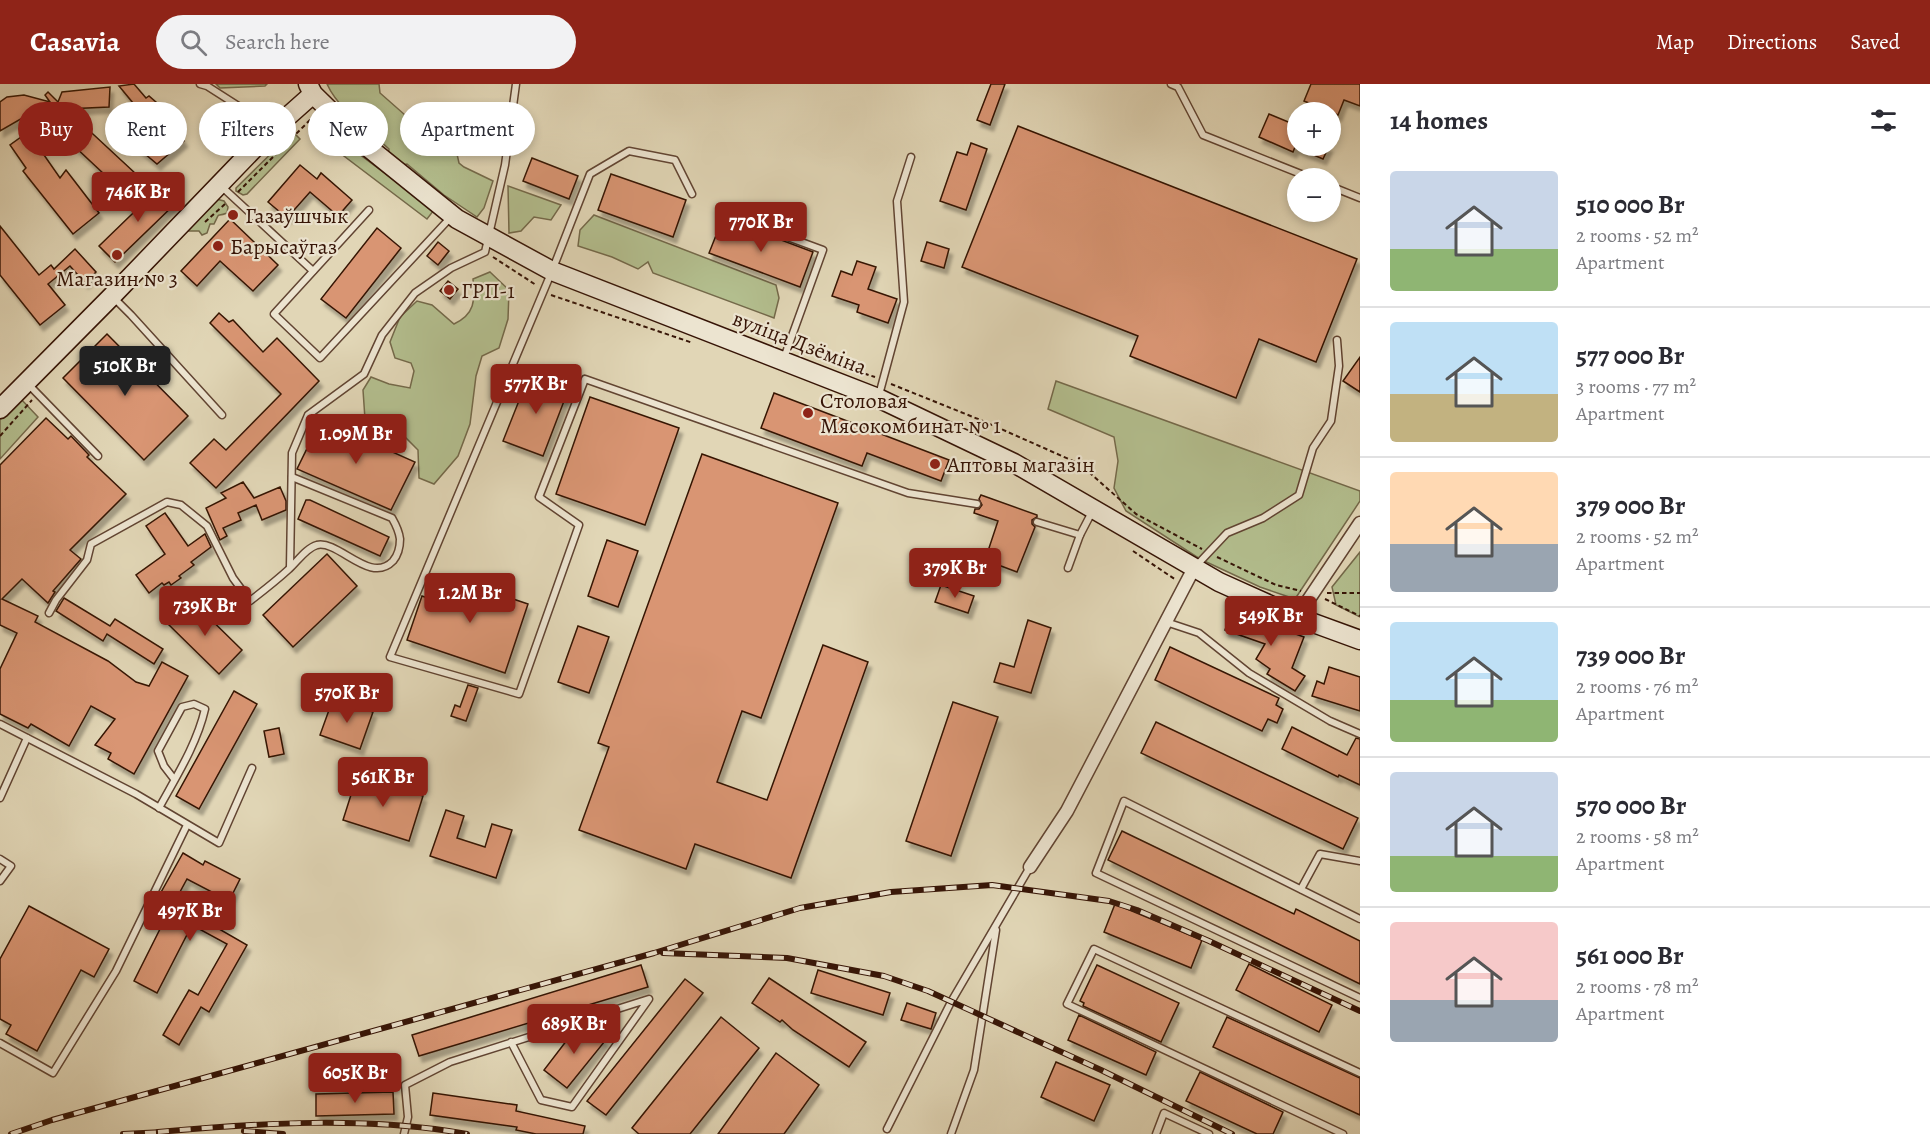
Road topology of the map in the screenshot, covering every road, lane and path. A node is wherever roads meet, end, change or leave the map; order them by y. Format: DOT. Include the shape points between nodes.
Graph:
graph roads {
  1 [pos="200,84"];
  2 [pos="516,84"];
  3 [pos="1171,84"];
  4 [pos="310,89"];
  5 [pos="232,102"];
  6 [pos="296,104"];
  7 [pos="246,156"];
  8 [pos="911,157"];
  9 [pos="1287,168"];
  10 [pos="219,184"];
  11 [pos="1341,190"];
  12 [pos="692,194"];
  13 [pos="1360,198"];
  14 [pos="369,210"];
  15 [pos="453,216"];
  16 [pos="766,229"];
  17 [pos="489,236"];
  18 [pos="313,271"];
  19 [pos="552,271"];
  20 [pos="112,296"];
  21 [pos="1338,340"];
  22 [pos="783,361"];
  23 [pos="850,369"];
  24 [pos="884,380"];
  25 [pos="26,382"];
  26 [pos="878,398"];
  27 [pos="0,409"];
  28 [pos="222,415"];
  29 [pos="98,456"];
  30 [pos="292,477"];
  31 [pos="977,504"];
  32 [pos="1094,510"];
  33 [pos="1037,522"];
  34 [pos="1360,523"];
  35 [pos="1080,536"];
  36 [pos="1126,547"];
  37 [pos="1209,552"];
  38 [pos="290,568"];
  39 [pos="1068,568"];
  40 [pos="1194,568"];
  41 [pos="1185,585"];
  42 [pos="1360,593"];
  43 [pos="1318,596"];
  44 [pos="50,613"];
  45 [pos="1360,616"];
  46 [pos="1297,617"];
  47 [pos="1166,622"];
  48 [pos="1360,640"];
  49 [pos="0,724"];
  50 [pos="1360,734"];
  51 [pos="27,738"];
  52 [pos="252,768"];
  53 [pos="174,779"];
  54 [pos="0,798"];
  55 [pos="159,808"];
  56 [pos="187,825"];
  57 [pos="0,858"];
  58 [pos="1360,861"];
  59 [pos="1030,867"];
  60 [pos="0,882"];
  61 [pos="1301,889"];
  62 [pos="1360,919"];
  63 [pos="996,926"];
  64 [pos="1360,998"];
  65 [pos="511,1042"];
  66 [pos="0,1043"];
  67 [pos="1360,1073"];
  68 [pos="887,1129"];
  69 [pos="404,1134"];
  70 [pos="951,1134"];
  71 [pos="1156,1134"];
  72 [pos="1209,1134"];
  73 [pos="1342,1134"];
  1 -- 5 [label="lane"];
  2 -- 17 [label="lane" via="505,165"];
  3 -- 9 [label="lane" via="1178,87 1203,135"];
  4 -- 6 [label="main road"];
  4 -- 15 [label="main road, вуліца Дзёміна" via="364,144"];
  7 -- 10 [label="main road"];
  8 -- 24 [label="lane" via="897,201 904,302"];
  10 -- 18 [label="lane"];
  10 -- 20 [label="main road"];
  11 -- 13 [label="lane"];
  12 -- 19 [label="lane" via="675,160 629,152 590,174"];
  14 -- 18 [label="lane"];
  15 -- 17 [label="main road, вуліца Дзёміна"];
  15 -- 18 [label="lane" via="320,358 274,314"];
  16 -- 22 [label="lane" via="823,250"];
  17 -- 19 [label="main road, вуліца Дзёміна"];
  17 -- 30 [label="lane" via="485,252 451,268 415,293 382,335 364,374 308,415 292,453"];
  19 -- 22 [label="main road, вуліца Дзёміна"];
  19 -- 31 [label="lane" via="390,657 519,694 579,525 539,497 585,379 908,493"];
  20 -- 25 [label="main road"];
  20 -- 28 [label="lane"];
  21 -- 37 [label="lane" via="1339,366 1331,421 1313,448 1299,495 1263,518 1227,533"];
  22 -- 26 [label="main road, вуліца Дзёміна"];
  23 -- 24 [label="path"];
  24 -- 26 [label="lane"];
  24 -- 37 [label="path" via="1080,464 1136,514"];
  25 -- 27 [label="main road"];
  25 -- 29 [label="lane"];
  26 -- 32 [label="main road, вуліца Дзёміна" via="1014,463"];
  30 -- 38 [label="lane"];
  30 -- 38 [label="lane" via="392,518 400,545 392,562 373,568 320,544 311,547"];
  32 -- 35 [label="lane"];
  32 -- 40 [label="main road, вуліца Дзёміна"];
  33 -- 35 [label="lane"];
  34 -- 43 [label="street"];
  35 -- 39 [label="lane"];
  36 -- 41 [label="path"];
  37 -- 40 [label="lane"];
  37 -- 43 [label="path" via="1276,585"];
  38 -- 44 [label="lane" via="250,601 233,578 207,526 181,505 168,502 91,544 87,561"];
  40 -- 41 [label="street"];
  40 -- 46 [label="main road, вуліца Дзёміна"];
  41 -- 47 [label="street"];
  42 -- 43 [label="path"];
  43 -- 45 [label="path"];
  43 -- 46 [label="street"];
  46 -- 48 [label="main road, вуліца Дзёміна"];
  47 -- 50 [label="lane" via="1199,633 1249,673 1330,721"];
  47 -- 59 [label="street" via="1067,811"];
  49 -- 51 [label="lane"];
  51 -- 54 [label="lane"];
  51 -- 55 [label="lane"];
  52 -- 56 [label="lane" via="219,843"];
  53 -- 53 [label="lane" via="201,727 205,710 194,704 182,707 158,751"];
  53 -- 55 [label="lane"];
  55 -- 56 [label="lane"];
  56 -- 66 [label="lane" via="116,971 53,1073"];
  57 -- 60 [label="lane" via="11,866"];
  58 -- 61 [label="lane" via="1320,854"];
  59 -- 63 [label="lane"];
  61 -- 62 [label="lane"];
  61 -- 64 [label="lane" via="1124,801 1096,873"];
  63 -- 68 [label="lane" via="951,1002"];
  63 -- 70 [label="lane" via="974,1070"];
  65 -- 65 [label="lane" via="638,1002 649,999 572,1107 541,1100"];
  65 -- 69 [label="lane" via="450,1062 405,1085 408,1117"];
  67 -- 73 [label="lane" via="1094,949 1067,1004"];
  71 -- 72 [label="lane" via="1164,1113"];
}
